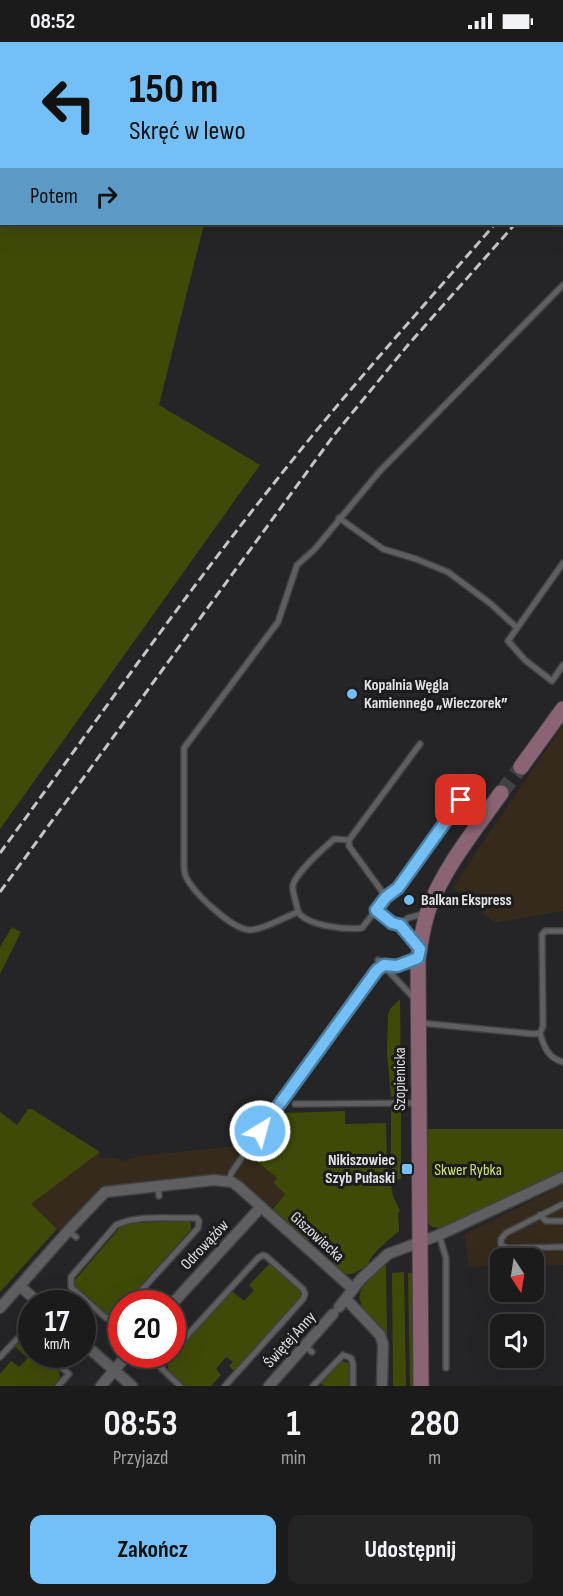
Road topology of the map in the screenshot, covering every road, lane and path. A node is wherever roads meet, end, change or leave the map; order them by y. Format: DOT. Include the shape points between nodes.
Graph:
graph roads {
  1 [pos="563,285"];
  2 [pos="339,518"];
  3 [pos="563,563"];
  4 [pos="516,627"];
  5 [pos="563,665"];
  6 [pos="563,709"];
  7 [pos="420,744"];
  8 [pos="521,767"];
  9 [pos="474,783"];
  10 [pos="501,793"];
  11 [pos="349,840"];
  12 [pos="386,897"];
  13 [pos="376,910"];
  14 [pos="298,912"];
  15 [pos="428,912"];
  16 [pos="400,925"];
  17 [pos="563,931"];
  18 [pos="419,953"];
  19 [pos="378,960"];
  20 [pos="384,965"];
  21 [pos="417,1001"];
  22 [pos="418,1023"];
  23 [pos="540,1033"];
  24 [pos="563,1062"];
  25 [pos="418,1103"];
  26 [pos="295,1104"];
  27 [pos="563,1177"];
  28 [pos="228,1181"];
  29 [pos="563,1204"];
  30 [pos="261,1207"];
  31 [pos="540,1215"];
  32 [pos="563,1221"];
  33 [pos="439,1235"];
  34 [pos="419,1244"];
  35 [pos="563,1247"];
  36 [pos="20,1286"];
  37 [pos="353,1289"];
  38 [pos="24,1290"];
  39 [pos="143,1290"];
  40 [pos="184,1290"];
  41 [pos="339,1307"];
  42 [pos="0,1308"];
  43 [pos="108,1318"];
  44 [pos="186,1336"];
  45 [pos="18,1338"];
  46 [pos="96,1354"];
  47 [pos="0,1357"];
  48 [pos="63,1368"];
  49 [pos="161,1368"];
  50 [pos="446,1368"];
  51 [pos="115,1370"];
  52 [pos="58,1386"];
  53 [pos="100,1386"];
  54 [pos="132,1386"];
  55 [pos="180,1386"];
  56 [pos="225,1386"];
  57 [pos="268,1386"];
  58 [pos="313,1386"];
  59 [pos="353,1386"];
  60 [pos="382,1386"];
  61 [pos="421,1386"];
  1 -- 2 [label="lane" via="379,472"];
  2 -- 4 [label="lane" via="383,549 448,572"];
  2 -- 14 [label="lane" via="297,565 278,622 184,748 184,863 185,875 194,888 226,919 249,930"];
  3 -- 4 [label="lane"];
  4 -- 5 [label="lane" via="508,641 525,660 552,681"];
  6 -- 8 [label="street"];
  7 -- 11 [label="lane"];
  9 -- 12 [label="lane" via="398,888"];
  10 -- 15 [label="street, Szopienicka" via="448,870"];
  11 -- 12 [label="lane" via="349,846"];
  11 -- 14 [label="lane" via="334,839 297,878 292,887"];
  12 -- 13 [label="lane"];
  13 -- 14 [label="lane" via="362,928 351,930 308,919"];
  13 -- 16 [label="lane"];
  15 -- 16 [label="lane"];
  15 -- 18 [label="street, Szopienicka"];
  16 -- 18 [label="lane"];
  17 -- 23 [label="lane" via="545,931 542,935"];
  18 -- 20 [label="lane" via="397,966"];
  18 -- 21 [label="street, Szopienicka"];
  19 -- 20 [label="lane"];
  20 -- 21 [label="lane"];
  20 -- 28 [label="lane" via="260,1131"];
  21 -- 22 [label="street, Szopienicka"];
  22 -- 23 [label="lane"];
  22 -- 25 [label="street, Szopienicka"];
  23 -- 24 [label="lane" via="548,1054"];
  25 -- 26 [label="lane"];
  25 -- 34 [label="street, Szopienicka"];
  27 -- 33 [label="street, Świętej Anny"];
  28 -- 30 [label="street, Giszowiecka"];
  28 -- 36 [label="street" via="158,1191 105,1192 72,1234"];
  29 -- 31 [label="lane"];
  30 -- 37 [label="street, Giszowiecka" via="296,1243"];
  30 -- 40 [label="street, Odrowążów"];
  31 -- 32 [label="lane" via="546,1221"];
  31 -- 35 [label="lane" via="506,1233 501,1245"];
  33 -- 34 [label="street, Świętej Anny"];
  33 -- 50 [label="lane" via="446,1258"];
  34 -- 37 [label="street, Świętej Anny" via="388,1254"];
  34 -- 61 [label="street, Szopienicka"];
  36 -- 38 [label="street"];
  36 -- 42 [label="street"];
  37 -- 41 [label="street, Świętej Anny"];
  39 -- 43 [label="lane" via="185,1246 198,1228 197,1218 161,1216 132,1220 116,1225 91,1251 71,1277 71,1287 80,1300"];
  41 -- 57 [label="street, Świętej Anny" via="316,1327 309,1349"];
  41 -- 60 [label="street" via="380,1335"];
  44 -- 56 [label="lane" via="262,1255 278,1263 303,1289 305,1294 297,1310"];
  45 -- 47 [label="lane"];
  46 -- 51 [label="street"];
  48 -- 52 [label="lane" via="69,1374"];
  49 -- 55 [label="lane"];
  51 -- 53 [label="street"];
  51 -- 54 [label="street"];
  58 -- 59 [label="lane" via="328,1366 343,1355 351,1358 353,1364"];
}
